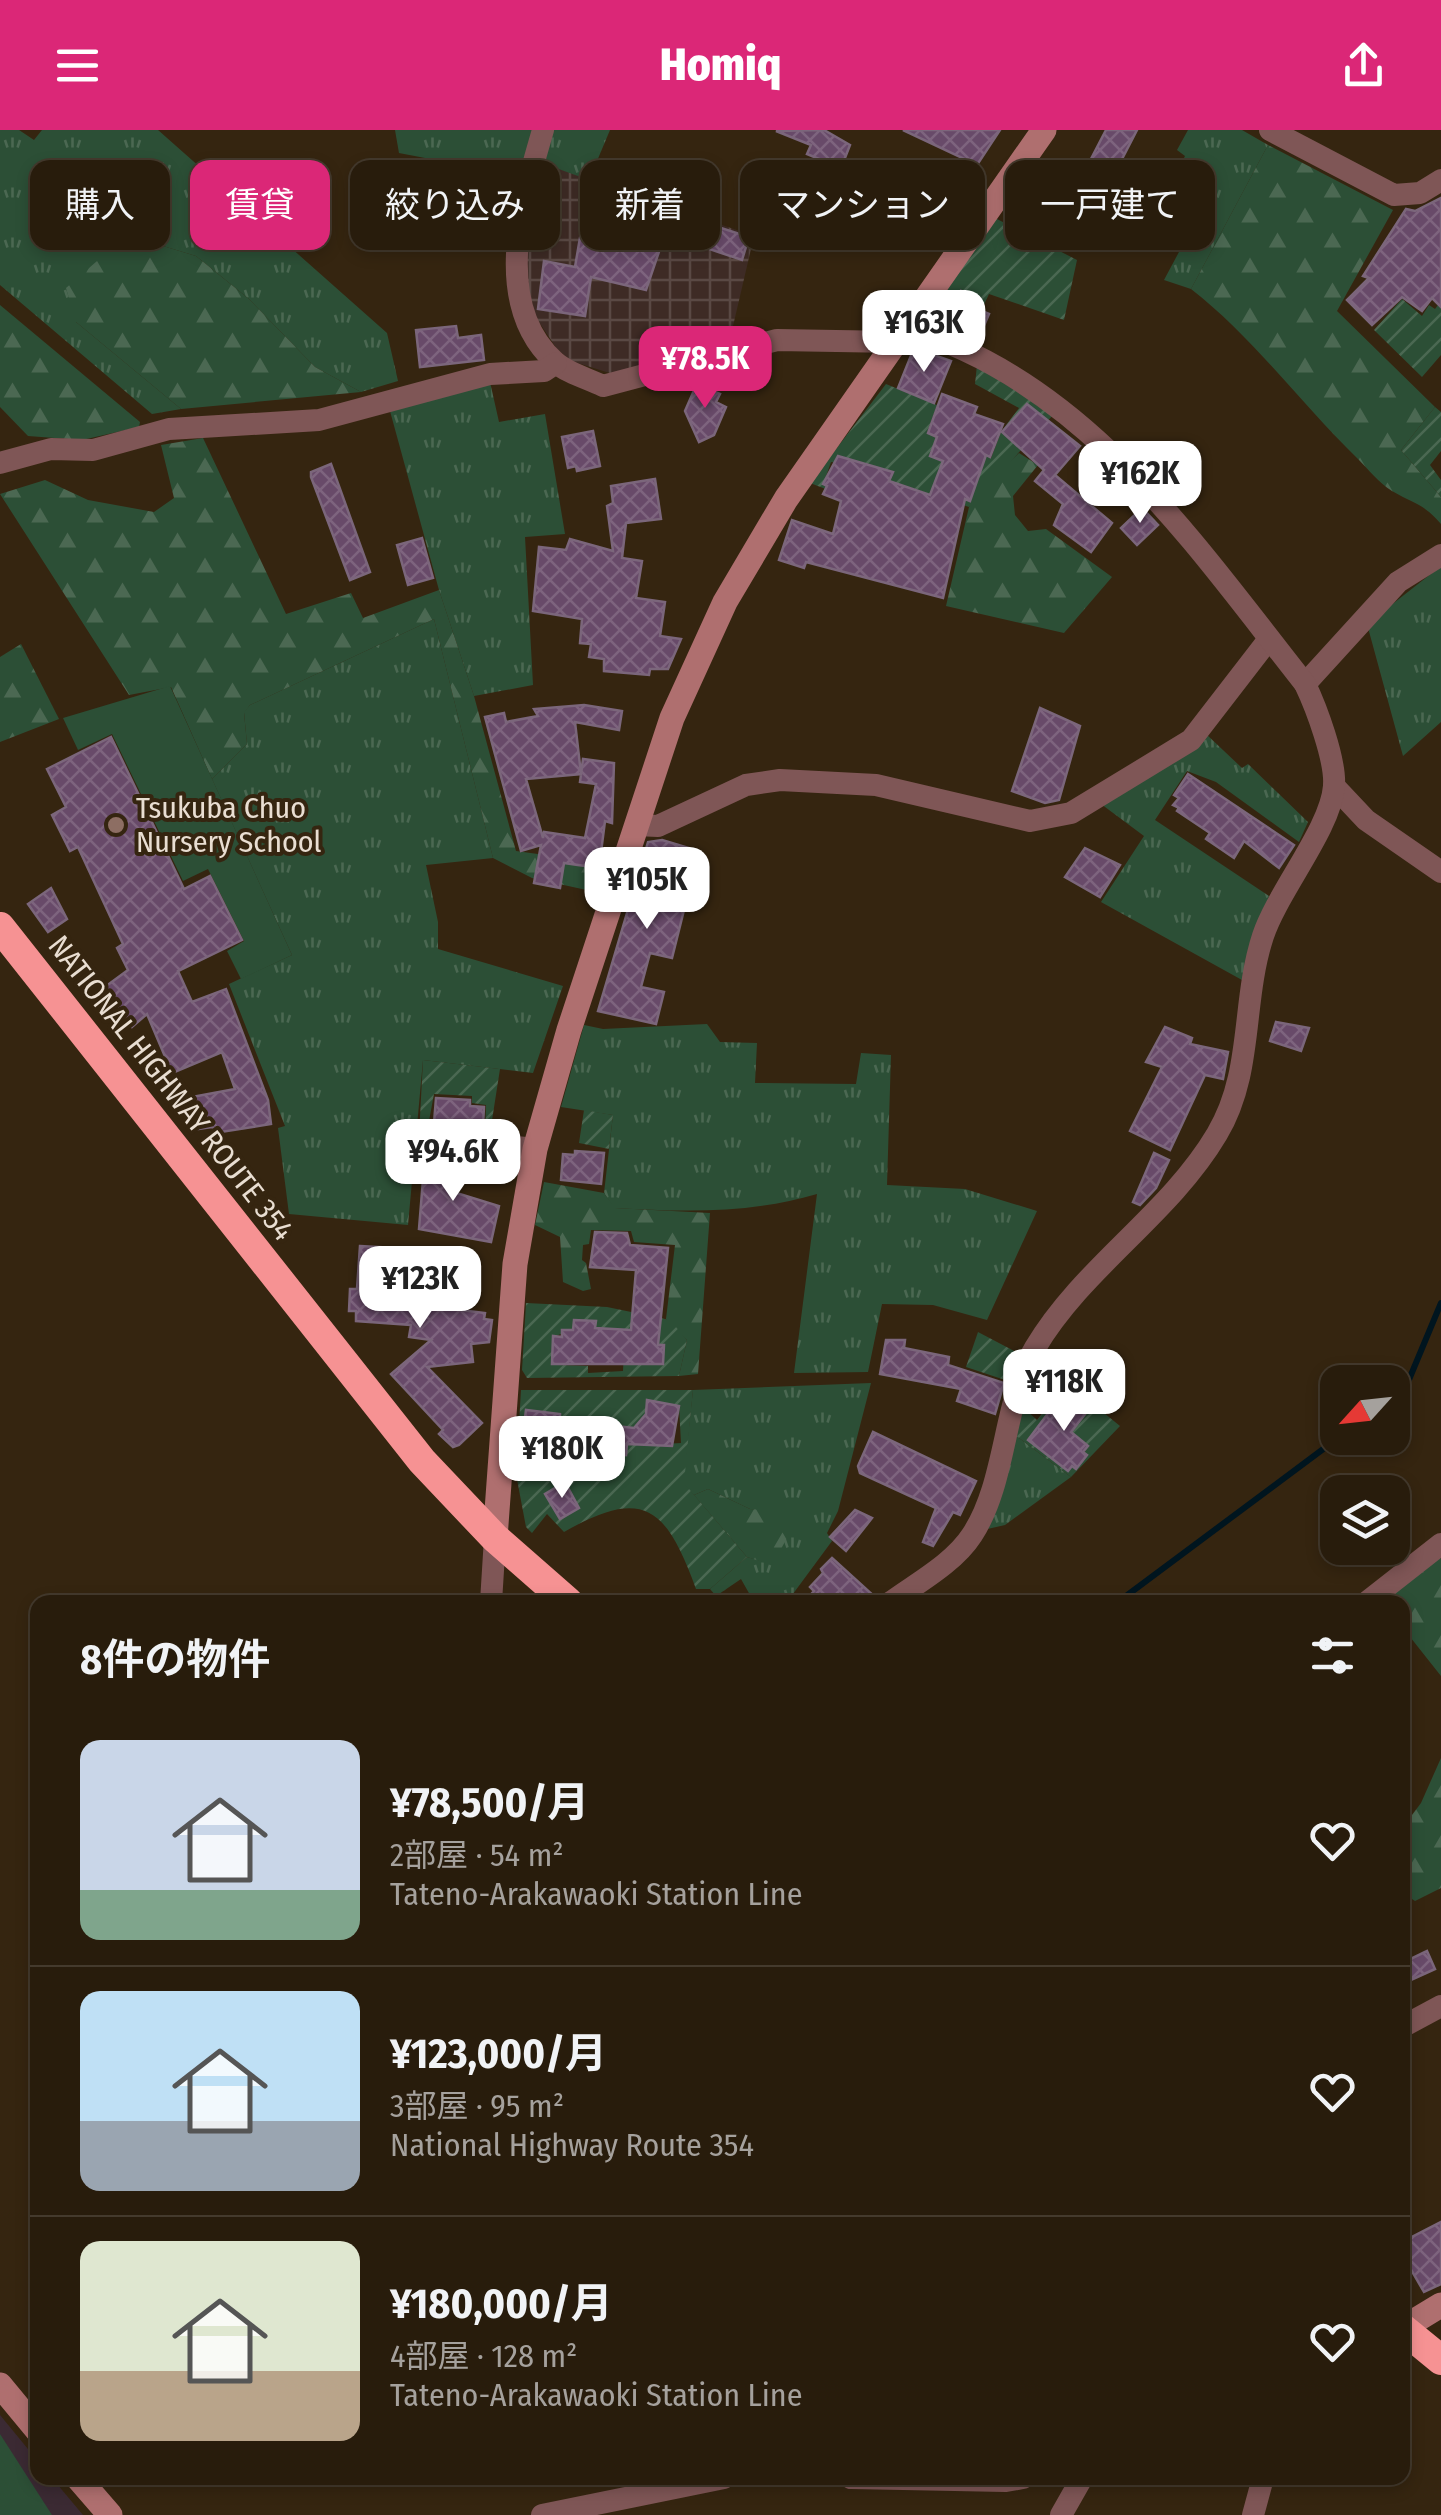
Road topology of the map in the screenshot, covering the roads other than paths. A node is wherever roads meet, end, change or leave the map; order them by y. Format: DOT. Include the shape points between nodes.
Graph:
graph roads {
  1 [pos="543,130"];
  2 [pos="1044,130"];
  3 [pos="1270,130"];
  4 [pos="1441,180"];
  5 [pos="900,335"];
  6 [pos="556,363"];
  7 [pos="0,463"];
  8 [pos="1441,555"];
  9 [pos="1270,639"];
  10 [pos="1305,684"];
  11 [pos="1334,786"];
  12 [pos="636,826"];
  13 [pos="1441,872"];
  14 [pos="0,927"];
  15 [pos="431,1138"];
  16 [pos="535,1149"];
  17 [pos="495,1538"];
  18 [pos="1441,1544"];
  19 [pos="491,1595"];
  20 [pos="560,1595"];
  21 [pos="900,1595"];
  22 [pos="1376,1595"];
  23 [pos="1441,2006"];
  24 [pos="1410,2023"];
  25 [pos="1441,2304"];
  26 [pos="1410,2324"];
  27 [pos="1410,2334"];
  28 [pos="1441,2360"];
  29 [pos="0,2386"];
  30 [pos="30,2422"];
  31 [pos="84,2485"];
  32 [pos="696,2485"];
  33 [pos="1078,2485"];
  34 [pos="1261,2485"];
  35 [pos="605,2508"];
  36 [pos="110,2515"];
  37 [pos="542,2515"];
  38 [pos="1060,2515"];
  39 [pos="1252,2515"];
  1 -- 6 [label="street" via="514,275 524,321"];
  2 -- 5 [label="main road"];
  3 -- 4 [label="street" via="1394,195 1420,194"];
  5 -- 6 [label="street" via="778,340 603,386"];
  5 -- 9 [label="street" via="984,359 1059,405 1154,501"];
  5 -- 12 [label="main road" via="786,498 724,602 694,661"];
  6 -- 7 [label="street" via="319,420 169,428 93,450 51,449"];
  8 -- 10 [label="street" via="1398,582"];
  9 -- 10 [label="street"];
  9 -- 12 [label="street" via="1191,740 1072,814 1030,821 876,785 780,780 746,785 658,826"];
  10 -- 11 [label="street"];
  11 -- 13 [label="street" via="1382,832"];
  11 -- 21 [label="street" via="1263,936 1244,1070 1218,1133 1061,1309 1032,1352 971,1538"];
  12 -- 16 [label="main road"];
  14 -- 17 [label="highway, NATIONAL HIGHWAY ROUTE 354" via="397,1430"];
  15 -- 16 [label="street"];
  16 -- 17 [label="main road" via="519,1229"];
  17 -- 19 [label="street"];
  17 -- 20 [label="highway, NATIONAL HIGHWAY ROUTE 354"];
  18 -- 22 [label="street"];
  23 -- 24 [label="street"];
  25 -- 26 [label="main road"];
  27 -- 28 [label="highway"];
  29 -- 30 [label="main road"];
  31 -- 36 [label="main road"];
  32 -- 35 [label="street"];
  33 -- 38 [label="street"];
  34 -- 39 [label="street"];
  35 -- 37 [label="street"];
}
